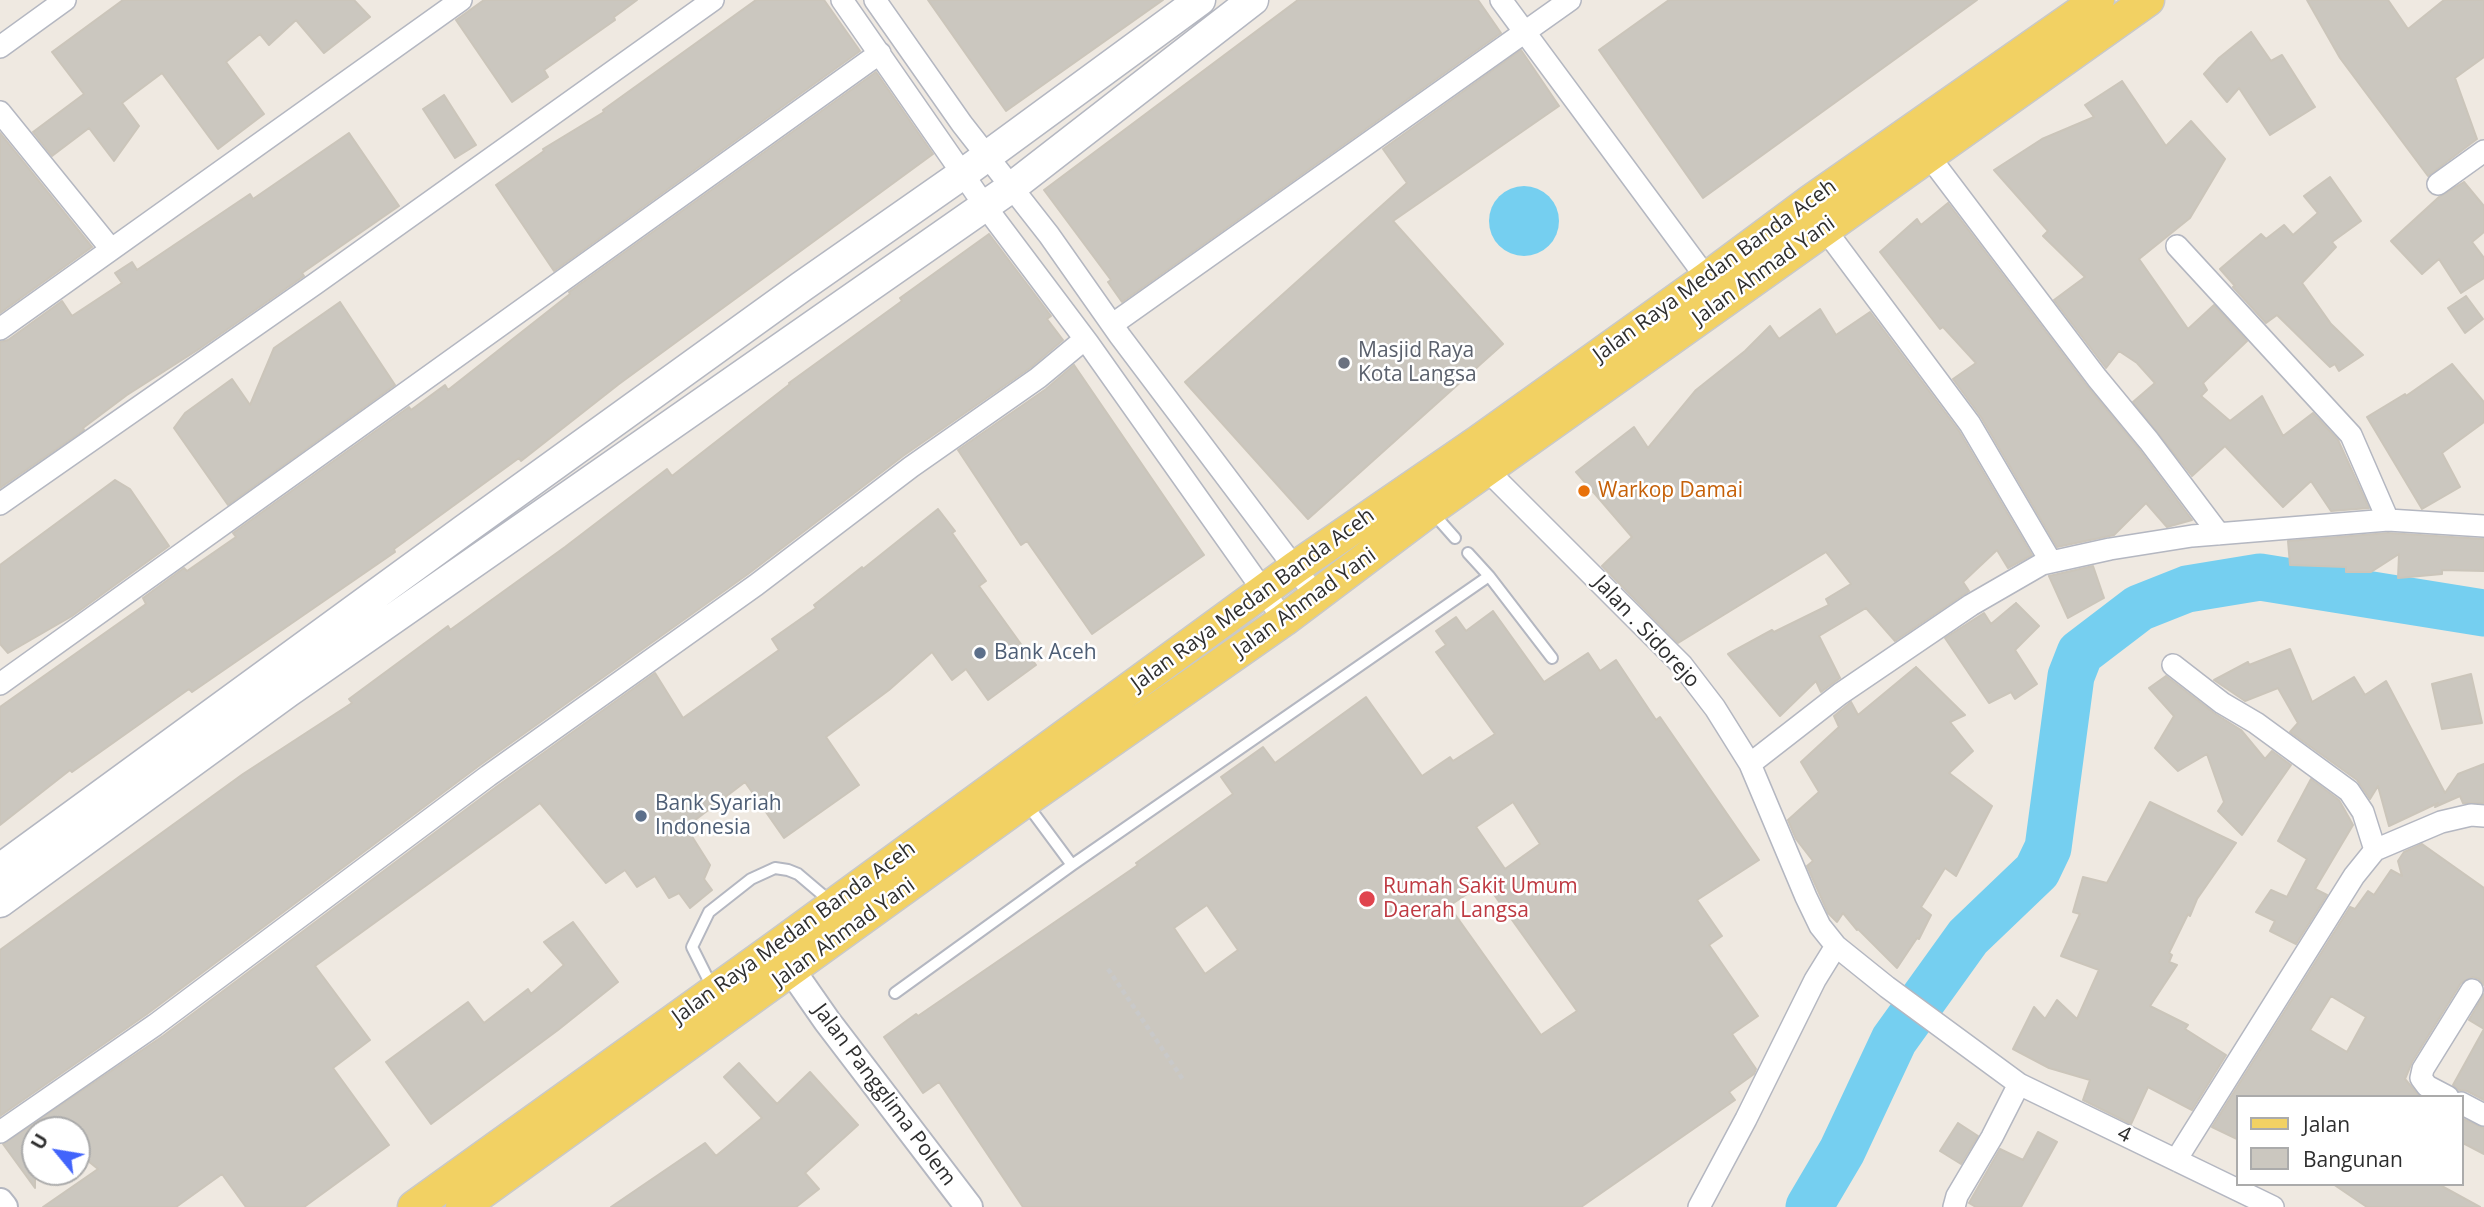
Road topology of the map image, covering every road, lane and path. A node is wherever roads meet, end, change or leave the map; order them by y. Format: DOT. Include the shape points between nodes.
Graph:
graph roads {
  1 [pos="65,0"];
  2 [pos="461,0"];
  3 [pos="713,0"];
  4 [pos="842,0"];
  5 [pos="875,0"];
  6 [pos="1202,0"];
  7 [pos="1253,0"];
  8 [pos="1501,0"];
  9 [pos="1570,0"];
  10 [pos="2098,0"];
  11 [pos="2148,0"];
  12 [pos="1222,24"];
  13 [pos="1524,31"];
  14 [pos="0,47"];
  15 [pos="880,53"];
  16 [pos="0,112"];
  17 [pos="2484,151"];
  18 [pos="987,155"];
  19 [pos="1928,155"];
  20 [pos="964,173"];
  21 [pos="2438,184"];
  22 [pos="1012,187"];
  23 [pos="985,206"];
  24 [pos="1824,228"];
  25 [pos="2177,246"];
  26 [pos="111,249"];
  27 [pos="1715,289"];
  28 [pos="1113,324"];
  29 [pos="0,330"];
  30 [pos="1085,339"];
  31 [pos="1488,471"];
  32 [pos="0,504"];
  33 [pos="1430,510"];
  34 [pos="2388,520"];
  35 [pos="2484,526"];
  36 [pos="2219,534"];
  37 [pos="1455,538"];
  38 [pos="1468,553"];
  39 [pos="2051,562"];
  40 [pos="1296,566"];
  41 [pos="1489,576"];
  42 [pos="1264,591"];
  43 [pos="1316,596"];
  44 [pos="393,601"];
  45 [pos="1284,620"];
  46 [pos="1552,658"];
  47 [pos="2173,665"];
  48 [pos="0,684"];
  49 [pos="1750,764"];
  50 [pos="1017,789"];
  51 [pos="2484,816"];
  52 [pos="2375,850"];
  53 [pos="1072,865"];
  54 [pos="0,869"];
  55 [pos="0,902"];
  56 [pos="835,904"];
  57 [pos="1836,946"];
  58 [pos="784,959"];
  59 [pos="1108,969"];
  60 [pos="2472,990"];
  61 [pos="714,991"];
  62 [pos="895,993"];
  63 [pos="1980,1055"];
  64 [pos="1184,1081"];
  65 [pos="2019,1084"];
  66 [pos="2444,1095"];
  67 [pos="2463,1104"];
  68 [pos="2484,1115"];
  69 [pos="0,1132"];
  70 [pos="2176,1160"];
  71 [pos="2246,1201"];
  72 [pos="0,1202"];
  73 [pos="4,1207"];
  74 [pos="414,1207"];
  75 [pos="462,1207"];
  76 [pos="969,1207"];
  77 [pos="1699,1207"];
  78 [pos="1954,1207"];
  79 [pos="2273,1207"];
  1 -- 14 [label="street"];
  2 -- 26 [label="street"];
  3 -- 32 [label="street"];
  4 -- 15 [label="street"];
  5 -- 18 [label="street"];
  6 -- 12 [label="main road"];
  6 -- 18 [label="main road"];
  7 -- 12 [label="main road"];
  8 -- 13 [label="street"];
  9 -- 13 [label="street"];
  10 -- 27 [label="main road, Jalan Raya Medan Banda Aceh" via="1812,200"];
  11 -- 19 [label="main road, Jalan Ahmad Yani"];
  12 -- 22 [label="main road"];
  13 -- 27 [label="street"];
  13 -- 28 [label="street"];
  15 -- 20 [label="street"];
  15 -- 48 [label="street"];
  16 -- 26 [label="street"];
  17 -- 21 [label="street"];
  18 -- 20 [label="main road"];
  18 -- 22 [label="street"];
  19 -- 24 [label="main road, Jalan Ahmad Yani"];
  19 -- 36 [label="street"];
  20 -- 23 [label="street"];
  20 -- 44 [label="main road" via="801,287"];
  22 -- 23 [label="main road"];
  22 -- 28 [label="street"];
  23 -- 30 [label="street"];
  23 -- 44 [label="main road"];
  24 -- 27 [label="main road, Jalan Ahmad Yani"];
  24 -- 39 [label="street" via="1969,424"];
  25 -- 34 [label="street" via="2351,435"];
  26 -- 29 [label="street"];
  27 -- 31 [label="main road, Jalan Ahmad Yani"];
  27 -- 40 [label="main road, Jalan Raya Medan Banda Aceh" via="1489,434"];
  28 -- 40 [label="street"];
  30 -- 42 [label="street"];
  30 -- 69 [label="street" via="155,1025"];
  31 -- 33 [label="main road, Jalan Ahmad Yani"];
  31 -- 49 [label="street, Jalan . Sidorejo" via="1682,665"];
  33 -- 37 [label="lane"];
  33 -- 43 [label="main road, Jalan Ahmad Yani"];
  34 -- 35 [label="street"];
  34 -- 36 [label="street"];
  36 -- 39 [label="street" via="2110,548"];
  38 -- 41 [label="lane"];
  39 -- 49 [label="street" via="1971,605 1840,694"];
  40 -- 42 [label="main road, Jalan Raya Medan Banda Aceh"];
  40 -- 43 [label="street"];
  41 -- 46 [label="lane"];
  41 -- 53 [label="lane"];
  42 -- 45 [label="street"];
  42 -- 50 [label="main road, Jalan Raya Medan Banda Aceh"];
  43 -- 45 [label="main road, Jalan Ahmad Yani"];
  44 -- 54 [label="main road"];
  44 -- 55 [label="main road"];
  45 -- 50 [label="main road, Jalan Ahmad Yani"];
  47 -- 52 [label="street" via="2348,791 2363,812"];
  49 -- 57 [label="street, Jalan . Sidorejo" via="1806,897"];
  50 -- 53 [label="lane"];
  50 -- 56 [label="main road, Jalan Raya Medan Banda Aceh"];
  50 -- 58 [label="main road, Jalan Ahmad Yani"];
  51 -- 52 [label="street" via="2441,822"];
  52 -- 70 [label="street" via="2354,876"];
  53 -- 62 [label="lane"];
  56 -- 58 [label="main road, Jalan Raya Medan Banda Aceh"];
  56 -- 61 [label="lane" via="788,870 775,868 751,879 709,912 692,947"];
  57 -- 63 [label="street, Jalan . Sidorejo"];
  57 -- 77 [label="street"];
  58 -- 61 [label="main road, Jalan Raya Medan Banda Aceh"];
  58 -- 75 [label="main road, Jalan Ahmad Yani"];
  58 -- 76 [label="street, Jalan Pangglima Polem"];
  59 -- 64 [label="path"];
  60 -- 66 [label="street" via="2421,1078"];
  61 -- 74 [label="main road, Jalan Raya Medan Banda Aceh"];
  63 -- 65 [label="street, 4"];
  65 -- 70 [label="street, 4"];
  65 -- 78 [label="street"];
  67 -- 68 [label="street"];
  70 -- 71 [label="street, 4"];
  71 -- 79 [label="street, 4"];
  72 -- 73 [label="street"];
}
